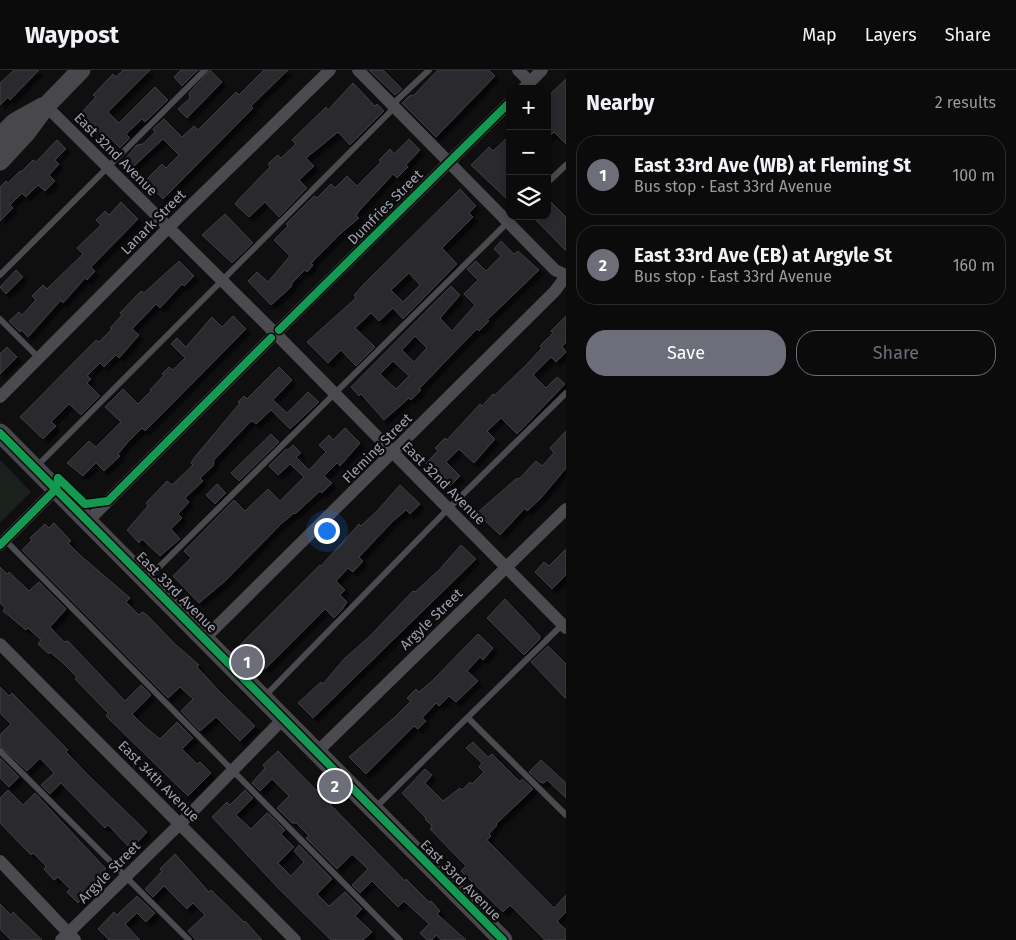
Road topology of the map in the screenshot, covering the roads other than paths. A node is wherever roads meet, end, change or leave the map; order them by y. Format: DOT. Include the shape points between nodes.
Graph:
graph roads {
  1 [pos="81,70"];
  2 [pos="205,70"];
  3 [pos="330,70"];
  4 [pos="358,70"];
  5 [pos="429,70"];
  6 [pos="518,70"];
  7 [pos="542,70"];
  8 [pos="526,85"];
  9 [pos="46,106"];
  10 [pos="394,106"];
  11 [pos="506,106"];
  12 [pos="0,137"];
  13 [pos="0,161"];
  14 [pos="449,162"];
  15 [pos="566,165"];
  16 [pos="108,167"];
  17 [pos="551,179"];
  18 [pos="507,222"];
  19 [pos="169,227"];
  20 [pos="0,275"];
  21 [pos="566,275"];
  22 [pos="221,280"];
  23 [pos="0,319"];
  24 [pos="275,334"];
  25 [pos="39,358"];
  26 [pos="566,393"];
  27 [pos="335,394"];
  28 [pos="0,397"];
  29 [pos="0,433"];
  30 [pos="393,453"];
  31 [pos="35,468"];
  32 [pos="56,489"];
  33 [pos="448,509"];
  34 [pos="566,509"];
  35 [pos="88,521"];
  36 [pos="2,543"];
  37 [pos="506,567"];
  38 [pos="147,579"];
  39 [pos="565,624"];
  40 [pos="205,638"];
  41 [pos="0,644"];
  42 [pos="264,698"];
  43 [pos="284,718"];
  44 [pos="468,718"];
  45 [pos="0,751"];
  46 [pos="317,752"];
  47 [pos="232,771"];
  48 [pos="374,809"];
  49 [pos="566,815"];
  50 [pos="180,823"];
  51 [pos="0,861"];
  52 [pos="126,877"];
  53 [pos="68,938"];
  54 [pos="189,940"];
  55 [pos="295,940"];
  56 [pos="400,940"];
  57 [pos="503,940"];
  1 -- 9 [label="street"];
  2 -- 16 [label="lane"];
  3 -- 19 [label="street, Lanark Street"];
  4 -- 10 [label="street"];
  5 -- 10 [label="lane"];
  6 -- 8 [label="street"];
  7 -- 8 [label="street"];
  9 -- 12 [label="street" via="15,122"];
  9 -- 13 [label="street"];
  9 -- 16 [label="street, East 32nd Avenue"];
  10 -- 14 [label="street"];
  10 -- 22 [label="lane"];
  11 -- 14 [label="street, Dumfries Street"];
  14 -- 18 [label="street"];
  14 -- 24 [label="street, Dumfries Street"];
  15 -- 17 [label="lane"];
  16 -- 19 [label="street, East 32nd Avenue"];
  16 -- 20 [label="lane"];
  18 -- 21 [label="street" via="555,270"];
  18 -- 27 [label="lane"];
  19 -- 22 [label="street, East 32nd Avenue"];
  19 -- 25 [label="street, Lanark Street"];
  21 -- 30 [label="street, Fleming Street" via="555,290"];
  22 -- 24 [label="street, East 32nd Avenue"];
  22 -- 31 [label="lane"];
  23 -- 25 [label="lane"];
  24 -- 27 [label="street, East 32nd Avenue"];
  24 -- 35 [label="street, Dumfries Street"];
  25 -- 28 [label="street, Lanark Street"];
  26 -- 33 [label="lane"];
  27 -- 30 [label="street, East 32nd Avenue"];
  27 -- 38 [label="lane"];
  29 -- 31 [label="street, East 33rd Avenue"];
  30 -- 33 [label="street, East 32nd Avenue"];
  30 -- 40 [label="street, Fleming Street"];
  31 -- 32 [label="street, East 33rd Avenue"];
  32 -- 35 [label="street, East 33rd Avenue"];
  32 -- 36 [label="street"];
  33 -- 37 [label="street, East 32nd Avenue"];
  33 -- 42 [label="lane"];
  34 -- 37 [label="street, Argyle Street"];
  35 -- 38 [label="street, East 33rd Avenue"];
  36 -- 47 [label="lane"];
  37 -- 39 [label="street, East 32nd Avenue"];
  37 -- 46 [label="street, Argyle Street"];
  38 -- 40 [label="street, East 33rd Avenue"];
  39 -- 44 [label="lane"];
  40 -- 42 [label="street, East 33rd Avenue"];
  41 -- 50 [label="street, East 34th Avenue"];
  42 -- 43 [label="street, East 33rd Avenue"];
  43 -- 46 [label="street, East 33rd Avenue"];
  43 -- 47 [label="street, Argyle Street"];
  44 -- 48 [label="lane"];
  44 -- 49 [label="lane"];
  45 -- 52 [label="lane"];
  46 -- 48 [label="street, East 33rd Avenue"];
  47 -- 50 [label="street, Argyle Street"];
  47 -- 56 [label="lane"];
  48 -- 57 [label="street, East 33rd Avenue"];
  50 -- 52 [label="street, Argyle Street"];
  50 -- 55 [label="street, East 34th Avenue"];
  51 -- 53 [label="street"];
  52 -- 53 [label="street, Argyle Street"];
  52 -- 54 [label="lane"];
}
